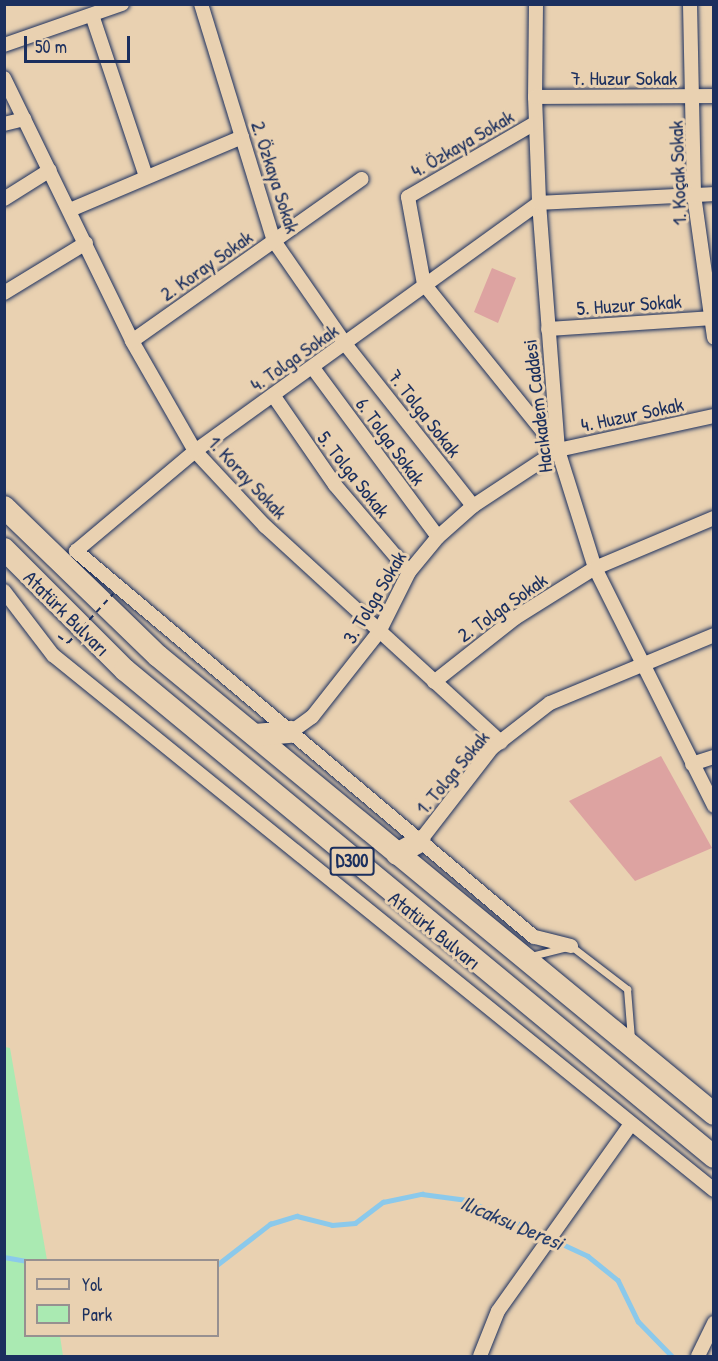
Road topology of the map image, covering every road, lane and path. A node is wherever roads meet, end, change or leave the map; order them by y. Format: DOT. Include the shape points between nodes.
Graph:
graph roads {
  1 [pos="123,4"];
  2 [pos="201,4"];
  3 [pos="536,4"];
  4 [pos="690,4"];
  5 [pos="92,15"];
  6 [pos="4,45"];
  7 [pos="4,78"];
  8 [pos="694,96"];
  9 [pos="714,96"];
  10 [pos="535,97"];
  11 [pos="24,119"];
  12 [pos="536,123"];
  13 [pos="4,124"];
  14 [pos="242,137"];
  15 [pos="50,170"];
  16 [pos="146,176"];
  17 [pos="362,179"];
  18 [pos="714,194"];
  19 [pos="694,195"];
  20 [pos="4,199"];
  21 [pos="539,203"];
  22 [pos="70,210"];
  23 [pos="274,241"];
  24 [pos="86,243"];
  25 [pos="424,284"];
  26 [pos="4,292"];
  27 [pos="711,318"];
  28 [pos="548,329"];
  29 [pos="714,338"];
  30 [pos="132,341"];
  31 [pos="346,345"];
  32 [pos="313,368"];
  33 [pos="273,395"];
  34 [pos="714,416"];
  35 [pos="558,450"];
  36 [pos="195,451"];
  37 [pos="473,506"];
  38 [pos="4,507"];
  39 [pos="714,518"];
  40 [pos="438,537"];
  41 [pos="4,549"];
  42 [pos="76,551"];
  43 [pos="54,557"];
  44 [pos="595,568"];
  45 [pos="409,572"];
  46 [pos="4,591"];
  47 [pos="113,594"];
  48 [pos="379,632"];
  49 [pos="714,635"];
  50 [pos="68,643"];
  51 [pos="643,665"];
  52 [pos="434,682"];
  53 [pos="291,732"];
  54 [pos="255,735"];
  55 [pos="501,742"];
  56 [pos="714,757"];
  57 [pos="692,764"];
  58 [pos="714,806"];
  59 [pos="420,841"];
  60 [pos="397,854"];
  61 [pos="571,946"];
  62 [pos="523,958"];
  63 [pos="632,1048"];
  64 [pos="714,1114"];
  65 [pos="631,1124"];
  66 [pos="714,1157"];
  67 [pos="714,1190"];
  68 [pos="714,1323"];
  69 [pos="480,1356"];
  70 [pos="698,1356"];
  1 -- 5 [label="street"];
  2 -- 14 [label="street, 2. Özkaya Sokak"];
  3 -- 10 [label="street, Hacıkadem Caddesi"];
  4 -- 8 [label="street, 1. Koçak Sokak"];
  5 -- 6 [label="street"];
  5 -- 16 [label="street"];
  7 -- 11 [label="street, 1. Koray Sokak"];
  8 -- 9 [label="street, 7. Huzur Sokak"];
  8 -- 10 [label="street, 7. Huzur Sokak"];
  8 -- 19 [label="street, 1. Koçak Sokak"];
  10 -- 12 [label="street, Hacıkadem Caddesi"];
  11 -- 13 [label="street"];
  11 -- 15 [label="street, 1. Koray Sokak"];
  12 -- 21 [label="street, Hacıkadem Caddesi"];
  12 -- 25 [label="street, 4. Özkaya Sokak" via="408,197"];
  14 -- 16 [label="street"];
  14 -- 23 [label="street, 2. Özkaya Sokak"];
  15 -- 20 [label="street"];
  15 -- 22 [label="street, 1. Koray Sokak"];
  16 -- 22 [label="street"];
  17 -- 23 [label="street, 2. Koray Sokak"];
  18 -- 19 [label="street"];
  19 -- 21 [label="street"];
  19 -- 27 [label="street, 1. Koçak Sokak"];
  21 -- 25 [label="street, 4. Tolga Sokak"];
  21 -- 28 [label="street, Hacıkadem Caddesi"];
  22 -- 24 [label="street, 1. Koray Sokak"];
  23 -- 30 [label="street, 2. Koray Sokak"];
  23 -- 31 [label="street, 2. Özkaya Sokak"];
  24 -- 26 [label="street"];
  24 -- 30 [label="street, 1. Koray Sokak"];
  25 -- 31 [label="street, 4. Tolga Sokak"];
  25 -- 35 [label="street"];
  27 -- 28 [label="street, 5. Huzur Sokak"];
  27 -- 29 [label="street, 1. Koçak Sokak"];
  28 -- 35 [label="street, Hacıkadem Caddesi"];
  30 -- 36 [label="street, 1. Koray Sokak"];
  31 -- 32 [label="street, 4. Tolga Sokak"];
  31 -- 37 [label="street, 7. Tolga Sokak"];
  32 -- 33 [label="street, 4. Tolga Sokak"];
  32 -- 40 [label="street, 6. Tolga Sokak"];
  33 -- 36 [label="street, 4. Tolga Sokak"];
  33 -- 45 [label="street, 5. Tolga Sokak" via="335,484"];
  34 -- 35 [label="street, 4. Huzur Sokak"];
  35 -- 37 [label="street, 3. Tolga Sokak"];
  35 -- 44 [label="street, Hacıkadem Caddesi"];
  36 -- 42 [label="street, 4. Tolga Sokak"];
  36 -- 48 [label="street, 1. Koray Sokak" via="265,526"];
  37 -- 40 [label="street, 3. Tolga Sokak"];
  38 -- 43 [label="highway, Atatürk Bulvarı / D300"];
  39 -- 44 [label="street, 2. Tolga Sokak"];
  40 -- 45 [label="street, 3. Tolga Sokak"];
  41 -- 66 [label="highway, Atatürk Bulvarı / D300" via="125,670"];
  42 -- 43 [label="highway"];
  42 -- 53 [label="street"];
  43 -- 54 [label="highway, Atatürk Bulvarı / D300" via="158,656"];
  44 -- 51 [label="street, Hacıkadem Caddesi"];
  44 -- 52 [label="street, 2. Tolga Sokak" via="515,618"];
  45 -- 48 [label="street, 3. Tolga Sokak"];
  46 -- 65 [label="street" via="53,655"];
  47 -- 50 [label="path, bridge"];
  48 -- 52 [label="street, 1. Koray Sokak"];
  48 -- 53 [label="street, 3. Tolga Sokak" via="312,717"];
  49 -- 51 [label="street, 1. Tolga Sokak"];
  51 -- 55 [label="street, 1. Tolga Sokak" via="550,703"];
  51 -- 57 [label="street, Hacıkadem Caddesi"];
  52 -- 55 [label="street, 1. Koray Sokak"];
  53 -- 54 [label="highway"];
  53 -- 59 [label="street"];
  54 -- 60 [label="highway, Atatürk Bulvarı / D300"];
  55 -- 59 [label="street, 1. Tolga Sokak"];
  56 -- 57 [label="street"];
  57 -- 58 [label="street, Hacıkadem Caddesi"];
  59 -- 60 [label="highway"];
  59 -- 61 [label="street" via="534,937"];
  60 -- 62 [label="highway, Atatürk Bulvarı / D300"];
  61 -- 62 [label="lane"];
  61 -- 63 [label="lane" via="627,989"];
  62 -- 63 [label="highway, Atatürk Bulvarı / D300"];
  63 -- 64 [label="highway, Atatürk Bulvarı / D300"];
  65 -- 67 [label="street"];
  65 -- 69 [label="street" via="498,1311"];
  68 -- 70 [label="street"];
}
